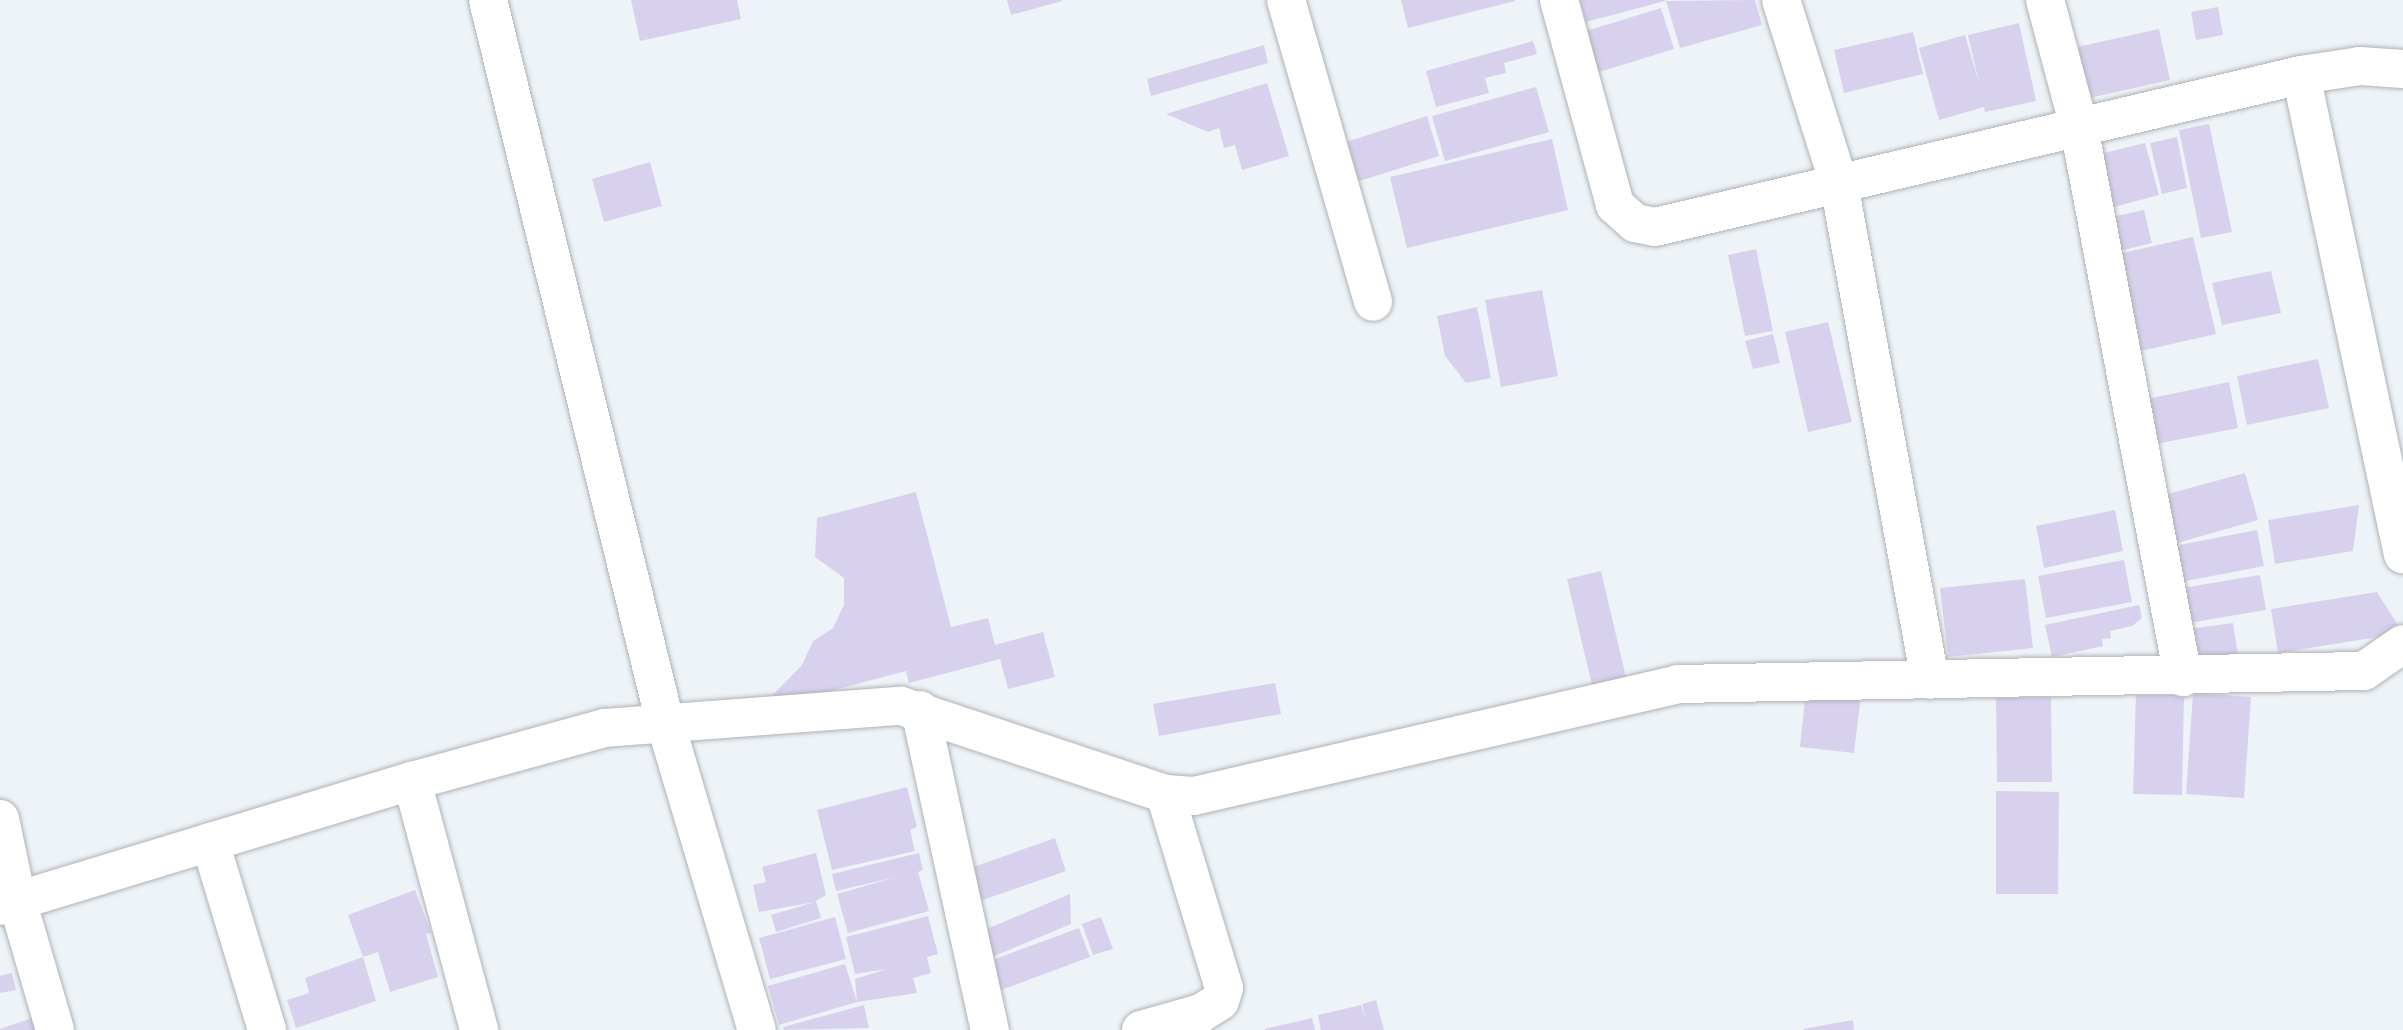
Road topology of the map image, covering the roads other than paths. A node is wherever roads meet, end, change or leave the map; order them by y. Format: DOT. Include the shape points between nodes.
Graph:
graph roads {
  1 [pos="488,0"];
  2 [pos="1286,0"];
  3 [pos="1559,0"];
  4 [pos="1782,0"];
  5 [pos="2045,0"];
  6 [pos="2403,69"];
  7 [pos="2301,75"];
  8 [pos="2079,127"];
  9 [pos="1839,184"];
  10 [pos="1373,302"];
  11 [pos="2403,554"];
  12 [pos="2403,644"];
  13 [pos="2183,677"];
  14 [pos="1930,680"];
  15 [pos="920,710"];
  16 [pos="665,722"];
  17 [pos="412,780"];
  18 [pos="1165,794"];
  19 [pos="0,819"];
  20 [pos="211,842"];
  21 [pos="9,903"];
  22 [pos="55,1030"];
  23 [pos="267,1030"];
  24 [pos="479,1030"];
  25 [pos="757,1030"];
  26 [pos="990,1030"];
  27 [pos="1141,1030"];
  1 -- 16 [label="street"];
  2 -- 10 [label="street"];
  3 -- 9 [label="street" via="1615,205 1623,216 1655,227"];
  4 -- 9 [label="street"];
  5 -- 8 [label="street"];
  6 -- 7 [label="street" via="2360,66"];
  7 -- 8 [label="street"];
  7 -- 11 [label="street"];
  8 -- 9 [label="street"];
  8 -- 13 [label="street"];
  9 -- 14 [label="street"];
  12 -- 13 [label="street" via="2364,671"];
  13 -- 14 [label="street"];
  14 -- 18 [label="street" via="1678,684 1194,796"];
  15 -- 16 [label="street" via="876,707 758,720"];
  15 -- 18 [label="street"];
  15 -- 26 [label="street"];
  16 -- 17 [label="street" via="605,728"];
  16 -- 25 [label="street"];
  17 -- 20 [label="street"];
  17 -- 24 [label="street"];
  18 -- 27 [label="street" via="1224,988 1220,1001 1201,1013"];
  19 -- 21 [label="street"];
  20 -- 21 [label="street"];
  20 -- 23 [label="street"];
  21 -- 22 [label="street"];
}
